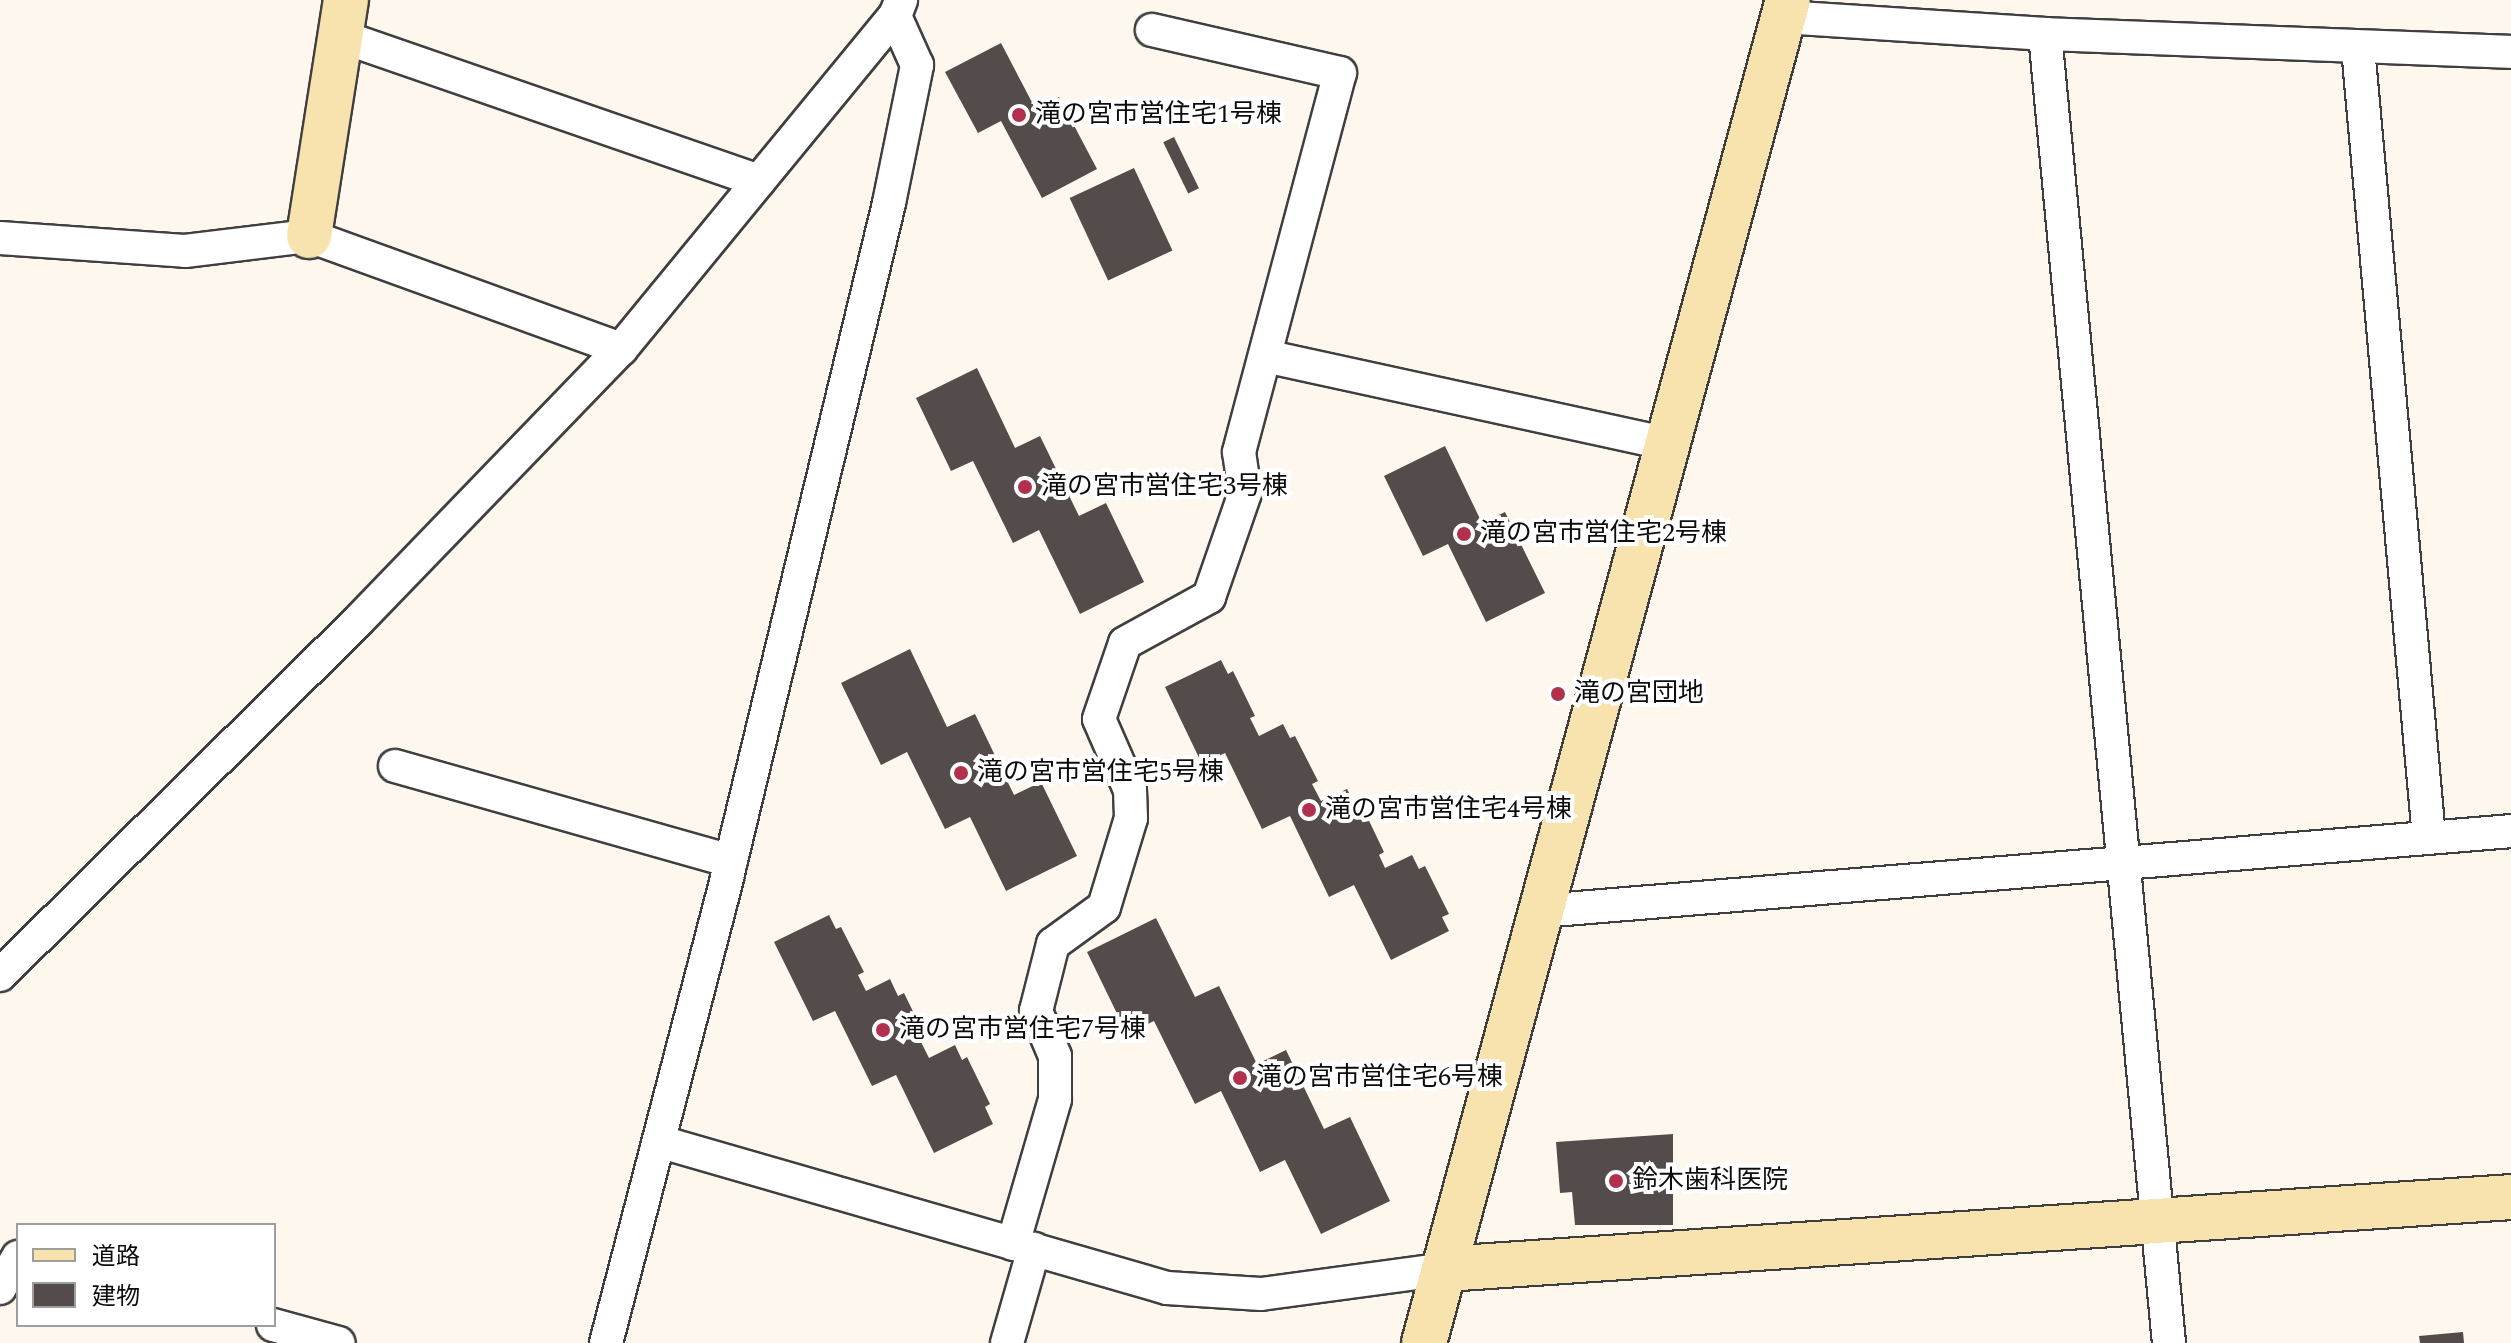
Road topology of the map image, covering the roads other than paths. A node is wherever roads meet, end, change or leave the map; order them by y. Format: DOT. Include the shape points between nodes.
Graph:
graph roads {
  1 [pos="898,8"];
  2 [pos="1786,9"];
  3 [pos="345,19"];
  4 [pos="1152,30"];
  5 [pos="2045,34"];
  6 [pos="2358,48"];
  7 [pos="2511,52"];
  8 [pos="759,181"];
  9 [pos="309,236"];
  10 [pos="0,238"];
  11 [pos="621,349"];
  12 [pos="1265,356"];
  13 [pos="1669,444"];
  14 [pos="395,766"];
  15 [pos="2511,831"];
  16 [pos="2429,838"];
  17 [pos="731,861"];
  18 [pos="2122,864"];
  19 [pos="1541,911"];
  20 [pos="0,975"];
  21 [pos="661,1142"];
  22 [pos="2511,1197"];
  23 [pos="2158,1225"];
  24 [pos="1023,1247"];
  25 [pos="16,1260"];
  26 [pos="1445,1269"];
  27 [pos="0,1288"];
  28 [pos="276,1326"];
  29 [pos="339,1343"];
  30 [pos="606,1343"];
  31 [pos="1007,1343"];
  32 [pos="1424,1343"];
  33 [pos="2169,1343"];
  1 -- 8 [label="street"];
  1 -- 17 [label="street" via="917,65 861,329"];
  2 -- 5 [label="street"];
  2 -- 13 [label="street"];
  3 -- 8 [label="street"];
  3 -- 9 [label="street"];
  4 -- 12 [label="street" via="1340,73"];
  5 -- 6 [label="street"];
  5 -- 18 [label="street"];
  6 -- 7 [label="street"];
  6 -- 16 [label="street"];
  8 -- 11 [label="street"];
  9 -- 10 [label="street" via="185,251"];
  9 -- 11 [label="street"];
  11 -- 20 [label="street" via="358,621"];
  12 -- 13 [label="street"];
  12 -- 24 [label="street" via="1239,452 1245,493 1209,597 1125,643 1099,719 1130,790 1131,818 1104,907 1053,944 1036,1011 1055,1056 1055,1099"];
  13 -- 19 [label="street"];
  14 -- 17 [label="street"];
  15 -- 16 [label="street"];
  16 -- 18 [label="street"];
  17 -- 21 [label="street"];
  18 -- 19 [label="street"];
  18 -- 23 [label="street"];
  19 -- 26 [label="street"];
  21 -- 24 [label="street"];
  21 -- 30 [label="street"];
  22 -- 23 [label="street"];
  23 -- 26 [label="street"];
  23 -- 33 [label="street"];
  24 -- 26 [label="street" via="1167,1288 1211,1293 1336,1287"];
  24 -- 31 [label="street"];
  25 -- 27 [label="street"];
  26 -- 32 [label="street"];
  28 -- 29 [label="street"];
}
